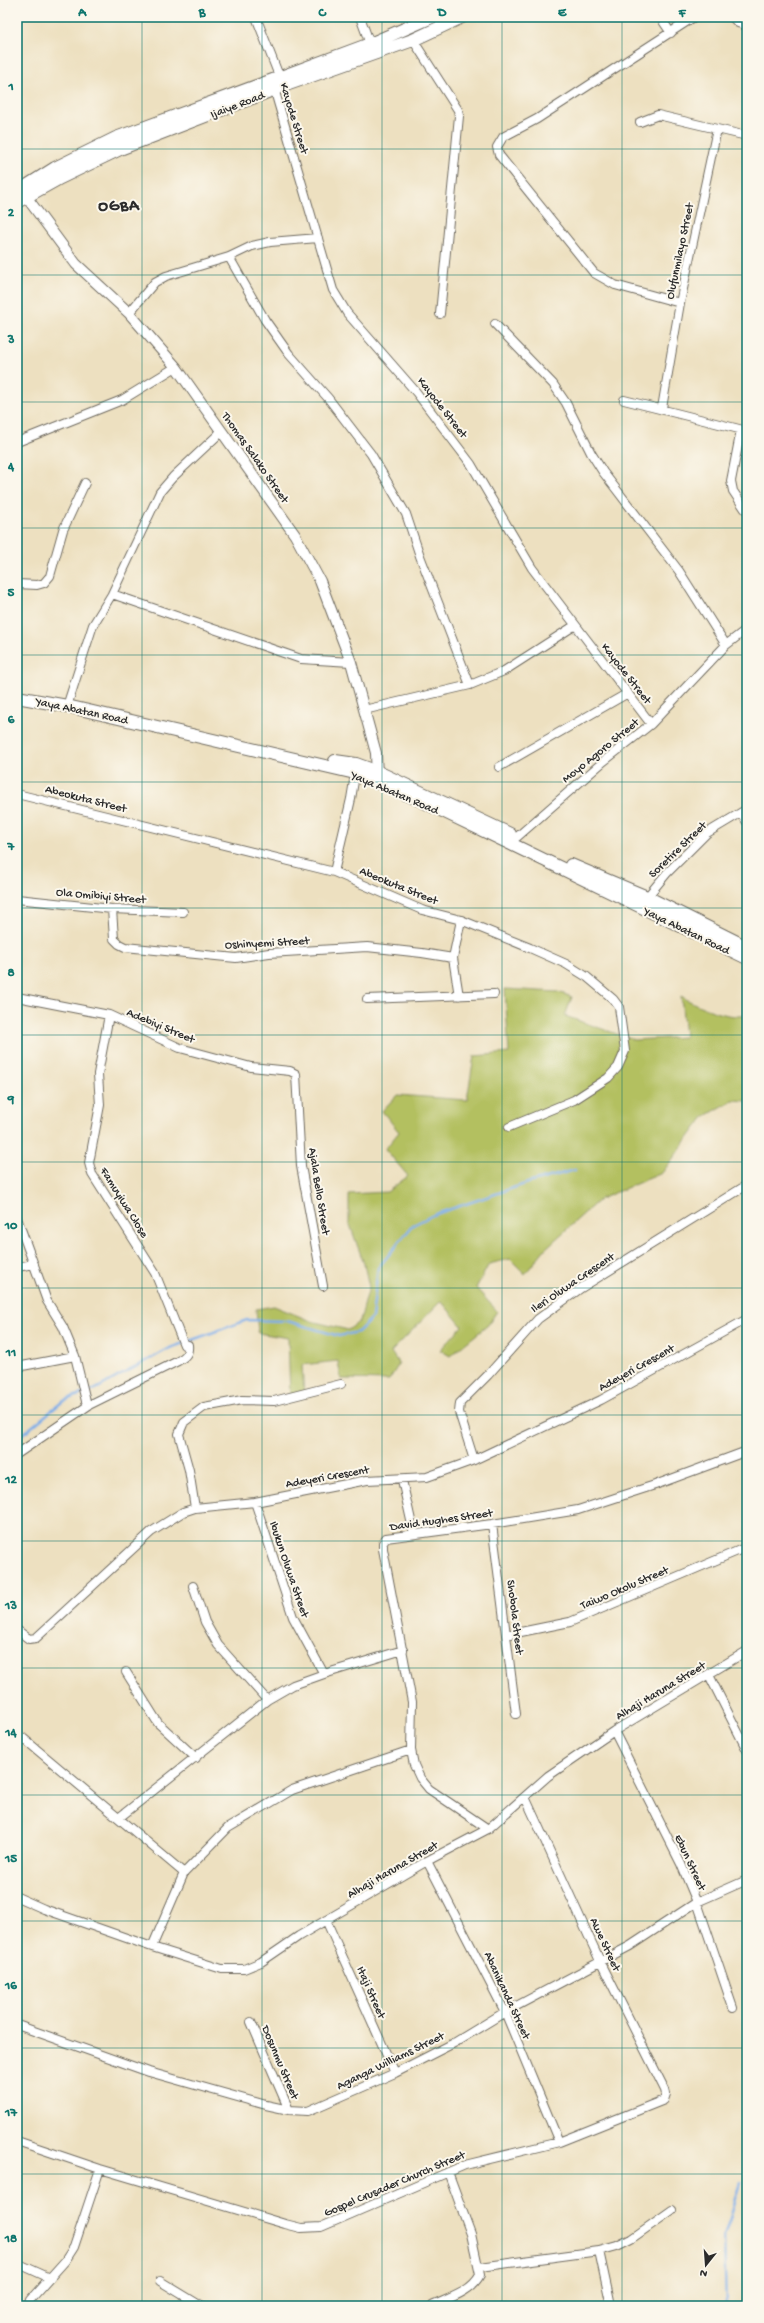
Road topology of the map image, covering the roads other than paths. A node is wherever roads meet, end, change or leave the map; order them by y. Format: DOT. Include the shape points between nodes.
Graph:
graph roads {
  1 [pos="256,17"];
  2 [pos="360,17"];
  3 [pos="432,17"];
  4 [pos="462,17"];
  5 [pos="660,17"];
  6 [pos="694,17"];
  7 [pos="732,17"];
  8 [pos="747,26"];
  9 [pos="670,33"];
  10 [pos="413,40"];
  11 [pos="370,44"];
  12 [pos="277,83"];
  13 [pos="640,122"];
  14 [pos="717,129"];
  15 [pos="747,136"];
  16 [pos="20,195"];
  17 [pos="318,238"];
  18 [pos="229,257"];
  19 [pos="680,303"];
  20 [pos="129,313"];
  21 [pos="440,314"];
  22 [pos="495,324"];
  23 [pos="176,367"];
  24 [pos="624,400"];
  25 [pos="662,408"];
  26 [pos="744,431"];
  27 [pos="222,432"];
  28 [pos="17,442"];
  29 [pos="85,483"];
  30 [pos="745,509"];
  31 [pos="17,584"];
  32 [pos="112,594"];
  33 [pos="574,626"];
  34 [pos="747,629"];
  35 [pos="726,645"];
  36 [pos="351,662"];
  37 [pos="470,685"];
  38 [pos="17,689"];
  39 [pos="628,693"];
  40 [pos="17,697"];
  41 [pos="69,700"];
  42 [pos="364,710"];
  43 [pos="651,724"];
  44 [pos="500,767"];
  45 [pos="356,769"];
  46 [pos="377,777"];
  47 [pos="17,794"];
  48 [pos="744,811"];
  49 [pos="747,822"];
  50 [pos="516,837"];
  51 [pos="334,872"];
  52 [pos="647,897"];
  53 [pos="17,899"];
  54 [pos="112,909"];
  55 [pos="183,912"];
  56 [pos="461,920"];
  57 [pos="747,947"];
  58 [pos="453,958"];
  59 [pos="747,958"];
  60 [pos="494,994"];
  61 [pos="459,996"];
  62 [pos="17,997"];
  63 [pos="367,999"];
  64 [pos="109,1015"];
  65 [pos="296,1074"];
  66 [pos="509,1127"];
  67 [pos="747,1185"];
  68 [pos="17,1218"];
  69 [pos="34,1264"];
  70 [pos="17,1267"];
  71 [pos="323,1286"];
  72 [pos="746,1321"];
  73 [pos="75,1356"];
  74 [pos="17,1367"];
  75 [pos="341,1384"];
  76 [pos="87,1403"];
  77 [pos="747,1451"];
  78 [pos="17,1454"];
  79 [pos="474,1460"];
  80 [pos="402,1480"];
  81 [pos="255,1502"];
  82 [pos="195,1508"];
  83 [pos="492,1524"];
  84 [pos="414,1534"];
  85 [pos="747,1547"];
  86 [pos="193,1586"];
  87 [pos="17,1630"];
  88 [pos="506,1635"];
  89 [pos="403,1650"];
  90 [pos="747,1651"];
  91 [pos="126,1672"];
  92 [pos="324,1674"];
  93 [pos="709,1675"];
  94 [pos="267,1700"];
  95 [pos="516,1714"];
  96 [pos="614,1731"];
  97 [pos="17,1732"];
  98 [pos="411,1750"];
  99 [pos="747,1750"];
  100 [pos="196,1758"];
  101 [pos="525,1797"];
  102 [pos="120,1817"];
  103 [pos="488,1829"];
  104 [pos="427,1861"];
  105 [pos="184,1873"];
  106 [pos="747,1880"];
  107 [pos="17,1897"];
  108 [pos="697,1902"];
  109 [pos="326,1920"];
  110 [pos="152,1947"];
  111 [pos="600,1961"];
  112 [pos="733,2008"];
  113 [pos="505,2012"];
  114 [pos="251,2022"];
  115 [pos="17,2025"];
  116 [pos="395,2073"];
  117 [pos="664,2100"];
  118 [pos="289,2110"];
  119 [pos="17,2141"];
  120 [pos="559,2142"];
  121 [pos="100,2169"];
  122 [pos="448,2172"];
  123 [pos="672,2210"];
  124 [pos="598,2251"];
  125 [pos="17,2263"];
  126 [pos="480,2267"];
  127 [pos="50,2278"];
  128 [pos="160,2280"];
  129 [pos="28,2306"];
  130 [pos="201,2306"];
  131 [pos="432,2306"];
  132 [pos="611,2306"];
  1 -- 12 [label="street, Kayode Street"];
  2 -- 11 [label="street"];
  3 -- 11 [label="main road, Ijaiye Road"];
  4 -- 10 [label="main road, Ijaiye Road"];
  5 -- 9 [label="street"];
  6 -- 9 [label="street"];
  7 -- 8 [label="street" via="738,23"];
  9 -- 19 [label="street" via="537,119 503,137 498,143 497,150 594,273 615,285"];
  10 -- 12 [label="main road, Ijaiye Road"];
  10 -- 21 [label="street" via="458,110 459,122"];
  11 -- 12 [label="main road, Ijaiye Road"];
  12 -- 16 [label="main road, Ijaiye Road" via="116,138 55,168"];
  12 -- 17 [label="street, Kayode Street"];
  13 -- 14 [label="street" via="658,115"];
  14 -- 15 [label="street"];
  14 -- 19 [label="street, Olufunmilayo Street"];
  16 -- 20 [label="street, Thomas Salako Street" via="76,264"];
  17 -- 18 [label="street" via="270,242 252,246"];
  17 -- 33 [label="street, Kayode Street" via="333,290 347,313 416,392 471,464 532,568"];
  18 -- 20 [label="street" via="166,276 155,282"];
  18 -- 37 [label="street" via="265,320 371,454 406,514"];
  19 -- 25 [label="street, Olufunmilayo Street"];
  20 -- 23 [label="street, Thomas Salako Street"];
  22 -- 35 [label="street" via="552,384 566,403 603,472 679,571"];
  23 -- 27 [label="street, Thomas Salako Street"];
  23 -- 28 [label="street" via="122,400"];
  24 -- 25 [label="street"];
  25 -- 26 [label="street"];
  26 -- 30 [label="street" via="731,481 733,491"];
  27 -- 32 [label="street" via="160,492"];
  27 -- 36 [label="street, Thomas Salako Street" via="295,535 320,581"];
  29 -- 31 [label="street" via="64,530 50,576 44,583 37,585"];
  32 -- 36 [label="street" via="301,659"];
  32 -- 41 [label="street" via="93,625"];
  33 -- 37 [label="street" via="504,671"];
  33 -- 39 [label="street, Kayode Street"];
  34 -- 35 [label="street, Moyo Agoro Street"];
  35 -- 43 [label="street, Moyo Agoro Street"];
  36 -- 42 [label="street, Thomas Salako Street"];
  37 -- 42 [label="street"];
  38 -- 41 [label="main road, Yaya Abatan Road"];
  39 -- 43 [label="street, Kayode Street"];
  39 -- 44 [label="street"];
  40 -- 45 [label="main road, Yaya Abatan Road" via="74,707"];
  41 -- 45 [label="main road, Yaya Abatan Road"];
  42 -- 46 [label="street, Thomas Salako Street" via="376,753"];
  43 -- 50 [label="street, Moyo Agoro Street"];
  45 -- 46 [label="main road, Yaya Abatan Road"];
  45 -- 51 [label="street"];
  46 -- 50 [label="main road, Yaya Abatan Road"];
  46 -- 59 [label="main road, Yaya Abatan Road"];
  47 -- 51 [label="street, Abeokuta Street"];
  48 -- 49 [label="street"];
  48 -- 52 [label="street, Soretire Street" via="707,833"];
  50 -- 52 [label="main road, Yaya Abatan Road" via="571,865"];
  51 -- 56 [label="street, Abeokuta Street" via="422,910"];
  52 -- 57 [label="main road, Yaya Abatan Road"];
  53 -- 54 [label="street, Ola Omibiyi Street"];
  54 -- 55 [label="street, Ola Omibiyi Street"];
  54 -- 58 [label="street, Oshinyemi Street" via="114,939 125,947 236,958 269,953 367,947"];
  56 -- 58 [label="street"];
  56 -- 66 [label="street, Abeokuta Street" via="566,964 587,977 613,999 618,1007 625,1051 618,1067 608,1078 574,1100"];
  58 -- 61 [label="street"];
  60 -- 61 [label="street"];
  61 -- 63 [label="street"];
  62 -- 64 [label="street, Adebiyi Street"];
  64 -- 65 [label="street, Adebiyi Street" via="180,1048 251,1066"];
  64 -- 76 [label="street, Famuyiwa Close" via="98,1074 100,1105 88,1162 92,1174 155,1273 186,1345 186,1357"];
  65 -- 71 [label="street, Ajala Bello Street" via="301,1166"];
  67 -- 79 [label="street, Ileri Oluwa Crescent" via="581,1288 532,1324 488,1375 460,1402 459,1412"];
  68 -- 69 [label="street"];
  69 -- 70 [label="street"];
  69 -- 73 [label="street" via="47,1301 63,1327"];
  72 -- 79 [label="street, Adeyeri Crescent" via="601,1400"];
  73 -- 74 [label="street"];
  73 -- 76 [label="street"];
  75 -- 82 [label="street" via="274,1401 242,1400 204,1407 184,1422 179,1434 189,1470"];
  76 -- 78 [label="street"];
  77 -- 83 [label="street, David Hughes Street" via="578,1510"];
  79 -- 80 [label="street, Adeyeri Crescent" via="427,1477"];
  80 -- 81 [label="street, Adeyeri Crescent" via="367,1480"];
  80 -- 84 [label="street"];
  81 -- 82 [label="street, Adeyeri Crescent"];
  81 -- 92 [label="street, Ibukun Oluwa Street" via="293,1617"];
  82 -- 87 [label="street, Adeyeri Crescent" via="183,1512 151,1532 36,1638 30,1639"];
  83 -- 84 [label="street, David Hughes Street"];
  83 -- 88 [label="street, Shobola Street"];
  84 -- 89 [label="street, David Hughes Street" via="386,1538 383,1543"];
  85 -- 88 [label="street, Taiwo Okolu Street" via="570,1622"];
  86 -- 94 [label="street" via="205,1622 218,1645"];
  88 -- 95 [label="street, Shobola Street"];
  89 -- 92 [label="street"];
  89 -- 98 [label="street, David Hughes Street" via="412,1702"];
  90 -- 93 [label="street, Alhaji Haruna Street"];
  91 -- 100 [label="street" via="158,1723"];
  92 -- 94 [label="street" via="293,1685"];
  93 -- 96 [label="street, Alhaji Haruna Street"];
  93 -- 99 [label="street"];
  94 -- 100 [label="street"];
  96 -- 101 [label="street, Alhaji Haruna Street" via="548,1776"];
  96 -- 108 [label="street, Ebun Street" via="681,1864"];
  97 -- 102 [label="street"];
  98 -- 103 [label="street, David Hughes Street" via="420,1778 429,1789"];
  98 -- 105 [label="street" via="292,1790 228,1828"];
  100 -- 102 [label="street"];
  101 -- 103 [label="street, Alhaji Haruna Street"];
  101 -- 111 [label="street, Awe Street"];
  102 -- 105 [label="street"];
  103 -- 104 [label="street, Alhaji Haruna Street"];
  104 -- 109 [label="street, Alhaji Haruna Street"];
  104 -- 113 [label="street, Abanikanda Street"];
  105 -- 110 [label="street"];
  106 -- 108 [label="street, Aganga Williams Street"];
  107 -- 110 [label="street, Alhaji Haruna Street"];
  108 -- 111 [label="street, Aganga Williams Street" via="653,1932"];
  108 -- 112 [label="street, Ebun Street"];
  109 -- 110 [label="street, Alhaji Haruna Street" via="261,1962 244,1970 222,1969"];
  109 -- 116 [label="street, Itaji Street"];
  111 -- 113 [label="street, Aganga Williams Street"];
  111 -- 117 [label="street, Awe Street" via="665,2090"];
  113 -- 116 [label="street, Aganga Williams Street" via="454,2043"];
  113 -- 120 [label="street, Abanikanda Street"];
  114 -- 118 [label="street, Dosunmu Street"];
  115 -- 118 [label="street, Aganga Williams Street" via="149,2072"];
  116 -- 118 [label="street, Aganga Williams Street" via="308,2111"];
  117 -- 120 [label="street, Gospel Crusader Church Street"];
  119 -- 121 [label="street, Gospel Crusader Church Street"];
  120 -- 122 [label="street, Gospel Crusader Church Street" via="476,2162"];
  121 -- 122 [label="street, Gospel Crusader Church Street" via="285,2224 314,2228 373,2206"];
  121 -- 127 [label="street" via="74,2247"];
  122 -- 126 [label="street" via="461,2200"];
  123 -- 124 [label="street" via="631,2239"];
  124 -- 126 [label="street"];
  124 -- 132 [label="street"];
  125 -- 127 [label="street"];
  126 -- 131 [label="street" via="480,2275 474,2285"];
  127 -- 129 [label="street" via="30,2300"];
  128 -- 130 [label="street"];
}
